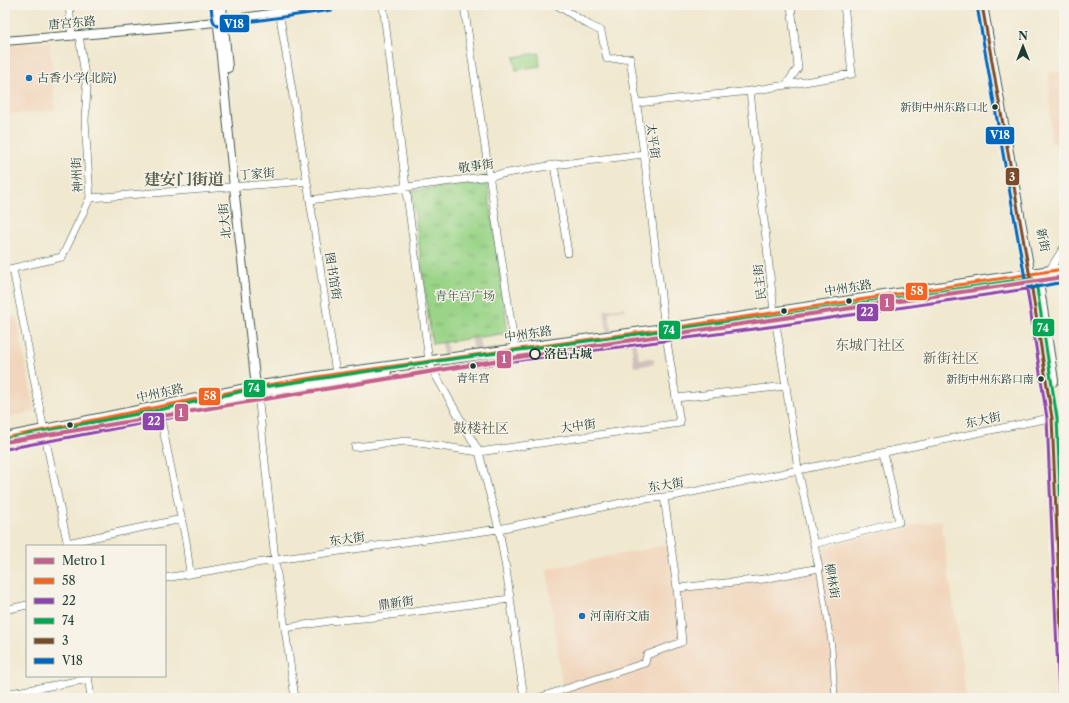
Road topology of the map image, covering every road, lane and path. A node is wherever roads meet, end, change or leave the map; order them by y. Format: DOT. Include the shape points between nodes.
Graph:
graph roads {
  1 [pos="69,5"];
  2 [pos="216,5"];
  3 [pos="222,5"];
  4 [pos="331,5"];
  5 [pos="383,5"];
  6 [pos="464,5"];
  7 [pos="557,5"];
  8 [pos="791,5"];
  9 [pos="844,5"];
  10 [pos="982,5"];
  11 [pos="988,5"];
  12 [pos="278,9"];
  13 [pos="220,21"];
  14 [pos="76,35"];
  15 [pos="5,41"];
  16 [pos="786,85"];
  17 [pos="750,91"];
  18 [pos="637,103"];
  19 [pos="644,154"];
  20 [pos="554,165"];
  21 [pos="490,176"];
  22 [pos="307,181"];
  23 [pos="236,186"];
  24 [pos="406,187"];
  25 [pos="90,198"];
  26 [pos="310,200"];
  27 [pos="1064,247"];
  28 [pos="568,253"];
  29 [pos="13,269"];
  30 [pos="5,270"];
  31 [pos="1058,273"];
  32 [pos="1034,278"];
  33 [pos="775,316"];
  34 [pos="666,332"];
  35 [pos="515,352"];
  36 [pos="430,364"];
  37 [pos="336,374"];
  38 [pos="786,386"];
  39 [pos="258,389"];
  40 [pos="676,398"];
  41 [pos="160,416"];
  42 [pos="1058,416"];
  43 [pos="680,423"];
  44 [pos="44,434"];
  45 [pos="5,438"];
  46 [pos="5,444"];
  47 [pos="355,447"];
  48 [pos="482,452"];
  49 [pos="884,452"];
  50 [pos="798,469"];
  51 [pos="664,497"];
  52 [pos="182,519"];
  53 [pos="499,529"];
  54 [pos="67,544"];
  55 [pos="814,544"];
  56 [pos="275,560"];
  57 [pos="818,568"];
  58 [pos="190,573"];
  59 [pos="1064,576"];
  60 [pos="166,578"];
  61 [pos="677,588"];
  62 [pos="510,599"];
  63 [pos="26,606"];
  64 [pos="5,610"];
  65 [pos="285,628"];
  66 [pos="88,678"];
  67 [pos="5,694"];
  68 [pos="1064,697"];
  69 [pos="91,698"];
  70 [pos="295,698"];
  71 [pos="524,698"];
  72 [pos="538,698"];
  73 [pos="835,698"];
  1 -- 14 [label="street, 神州街"];
  2 -- 13 [label="street, 北大街"];
  3 -- 13 [label="street, 北大街"];
  4 -- 12 [label="street, 唐宫东路"];
  5 -- 24 [label="street"];
  6 -- 21 [label="street"];
  7 -- 18 [label="street, 太平街" via="601,31 607,59 630,58"];
  8 -- 16 [label="street" via="798,68"];
  9 -- 16 [label="street" via="852,74"];
  10 -- 32 [label="main road, 新街"];
  11 -- 32 [label="main road, 新街"];
  12 -- 13 [label="street, 唐宫东路"];
  12 -- 22 [label="street, 图书馆街"];
  13 -- 14 [label="street, 唐宫东路"];
  13 -- 23 [label="street, 北大街"];
  14 -- 15 [label="street, 唐宫东路"];
  14 -- 25 [label="street, 神州街" via="86,90"];
  16 -- 17 [label="street"];
  17 -- 18 [label="street"];
  17 -- 33 [label="street, 民主街"];
  18 -- 19 [label="street, 太平街"];
  19 -- 20 [label="street, 敬事街"];
  19 -- 34 [label="street, 太平街"];
  20 -- 21 [label="street, 敬事街"];
  20 -- 28 [label="street"];
  21 -- 24 [label="street, 敬事街"];
  21 -- 35 [label="street"];
  22 -- 23 [label="street, 丁家街"];
  22 -- 26 [label="street, 图书馆街"];
  23 -- 25 [label="street, 丁家街"];
  23 -- 39 [label="street, 北大街"];
  24 -- 26 [label="street, 敬事街"];
  24 -- 36 [label="street"];
  25 -- 29 [label="street, 神州街" via="62,257"];
  26 -- 37 [label="street, 图书馆街"];
  27 -- 31 [label="street"];
  29 -- 30 [label="street"];
  29 -- 44 [label="street"];
  31 -- 32 [label="main road, 中州东路"];
  32 -- 33 [label="main road, 中州东路"];
  32 -- 42 [label="main road, 新街"];
  33 -- 34 [label="main road, 中州东路"];
  33 -- 38 [label="street, 民主街"];
  34 -- 35 [label="main road, 中州东路"];
  34 -- 40 [label="street, 太平街"];
  35 -- 36 [label="main road, 中州东路"];
  36 -- 37 [label="main road, 中州东路"];
  36 -- 39 [label="main road, 中州东路"];
  36 -- 48 [label="street"];
  37 -- 39 [label="main road, 中州东路"];
  38 -- 40 [label="street"];
  38 -- 50 [label="street, 民主街"];
  39 -- 41 [label="main road, 中州东路"];
  39 -- 44 [label="main road, 中州东路"];
  39 -- 56 [label="street"];
  40 -- 43 [label="street, 太平街"];
  41 -- 44 [label="main road, 中州东路"];
  41 -- 52 [label="street"];
  42 -- 49 [label="street, 东大街"];
  42 -- 59 [label="main road, 新街"];
  42 -- 68 [label="main road"];
  43 -- 48 [label="street, 大中街"];
  44 -- 45 [label="main road, 中州东路"];
  44 -- 46 [label="main road, 中州东路"];
  44 -- 54 [label="street"];
  47 -- 48 [label="street, 大中街" via="406,441"];
  48 -- 53 [label="street"];
  49 -- 50 [label="street, 东大街"];
  49 -- 55 [label="street" via="899,522"];
  50 -- 51 [label="street, 东大街"];
  50 -- 55 [label="street, 柳林街"];
  51 -- 53 [label="street, 东大街" via="635,500"];
  51 -- 61 [label="street"];
  52 -- 54 [label="street"];
  52 -- 58 [label="street"];
  53 -- 56 [label="street, 东大街"];
  53 -- 62 [label="street"];
  55 -- 57 [label="street, 柳林街"];
  56 -- 58 [label="street, 东大街"];
  56 -- 65 [label="street"];
  57 -- 61 [label="street" via="764,579"];
  57 -- 73 [label="street, 柳林街" via="832,648"];
  58 -- 60 [label="street, 东大街"];
  61 -- 72 [label="street" via="682,642 647,655 646,663"];
  62 -- 65 [label="street, 鼎新街"];
  62 -- 71 [label="street"];
  63 -- 64 [label="street"];
  65 -- 70 [label="street"];
  66 -- 67 [label="street"];
  66 -- 69 [label="street"];
}
